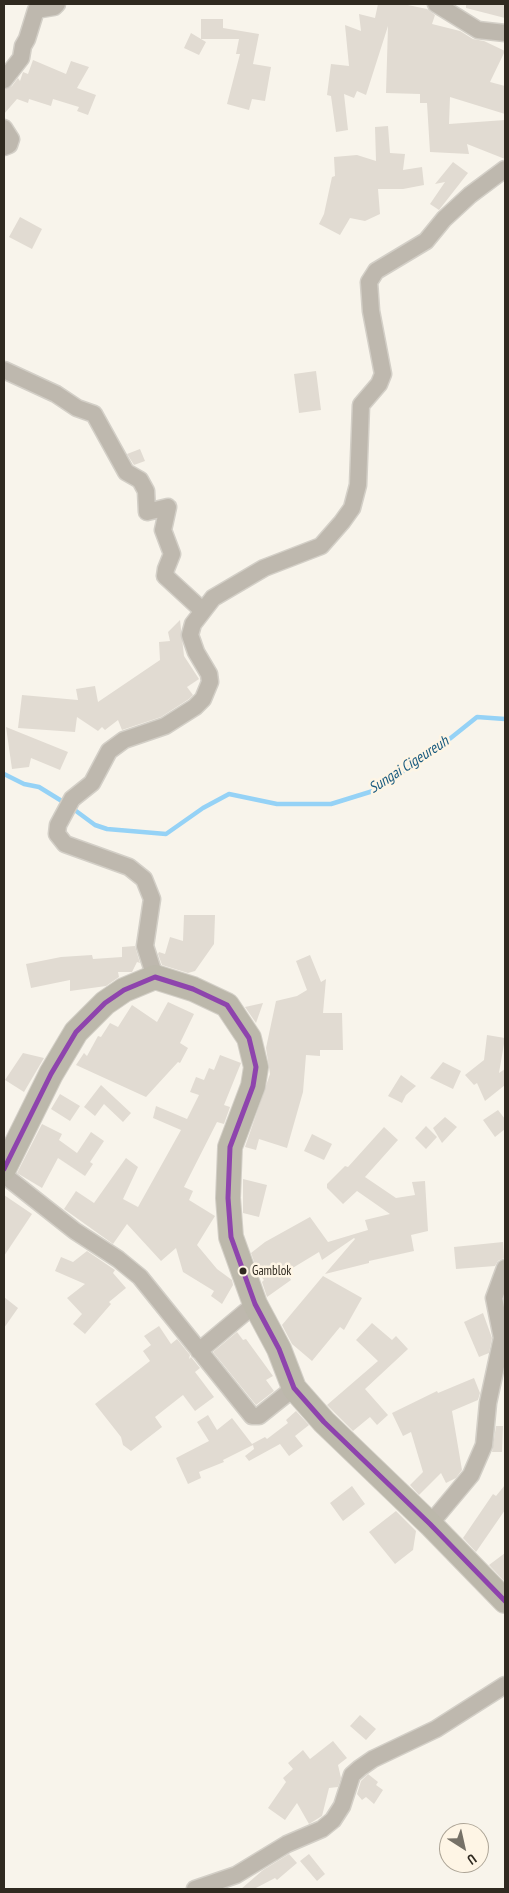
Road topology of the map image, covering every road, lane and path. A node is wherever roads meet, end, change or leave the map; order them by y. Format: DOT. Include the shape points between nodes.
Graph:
graph roads {
  1 [pos="56,4"];
  2 [pos="436,4"];
  3 [pos="505,33"];
  4 [pos="4,80"];
  5 [pos="4,128"];
  6 [pos="4,147"];
  7 [pos="505,169"];
  8 [pos="4,370"];
  9 [pos="202,610"];
  10 [pos="155,977"];
  11 [pos="4,1169"];
  12 [pos="4,1175"];
  13 [pos="505,1268"];
  14 [pos="255,1304"];
  15 [pos="199,1351"];
  16 [pos="294,1388"];
  17 [pos="430,1524"];
  18 [pos="505,1601"];
  19 [pos="505,1685"];
  20 [pos="196,1889"];
  1 -- 4 [label="street" via="36,10 28,39 22,46 21,58"];
  2 -- 3 [label="street" via="478,30"];
  5 -- 6 [label="street" via="11,139"];
  7 -- 9 [label="street" via="470,195 426,241 376,271 369,282 382,374 361,404 358,485 352,508 321,546 264,568 213,598"];
  8 -- 9 [label="street" via="94,414 126,472 140,480 146,491 147,512 168,507 163,530 172,554 165,576"];
  9 -- 10 [label="street" via="190,635 209,674 210,682 203,699 165,726 116,745 103,758 90,786 67,808 56,830 65,844 130,867 144,879 152,899 144,946"];
  10 -- 11 [label="street" via="105,1002 76,1032 51,1074"];
  10 -- 14 [label="street" via="228,1005 254,1052 253,1086 230,1148 228,1198 231,1237"];
  12 -- 15 [label="street" via="140,1277"];
  13 -- 17 [label="street" via="494,1298 502,1338 488,1402 484,1445 472,1475"];
  14 -- 15 [label="street"];
  14 -- 16 [label="street" via="279,1349"];
  15 -- 16 [label="street" via="255,1418"];
  16 -- 17 [label="street" via="324,1422"];
  17 -- 18 [label="street"];
  19 -- 20 [label="street" via="436,1730 360,1768 352,1775 342,1806 322,1829 287,1844 236,1874"];
}
